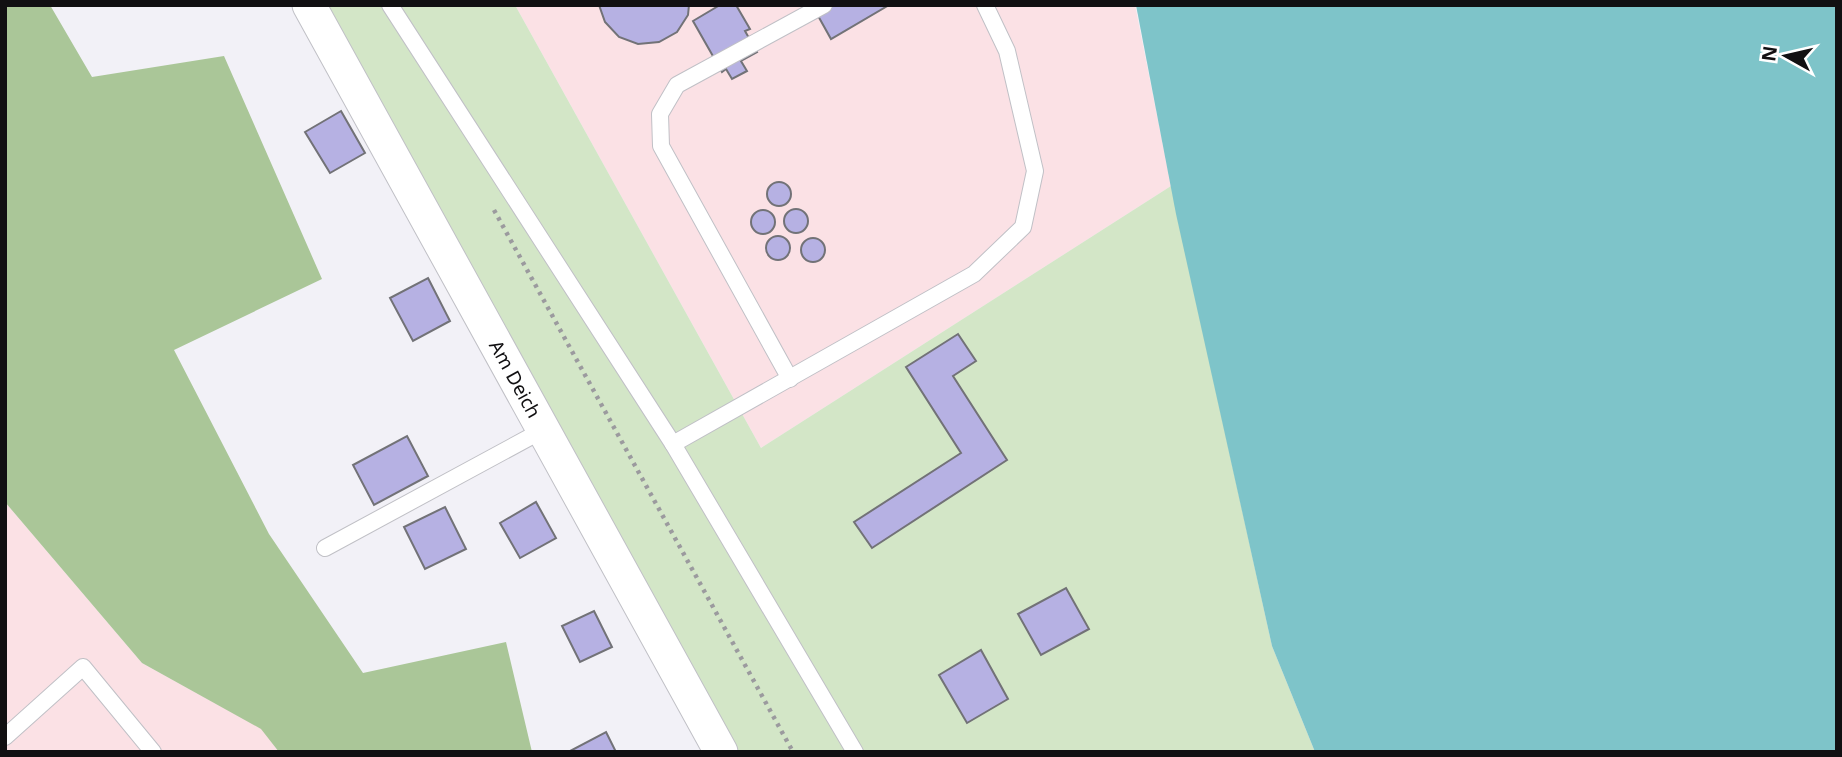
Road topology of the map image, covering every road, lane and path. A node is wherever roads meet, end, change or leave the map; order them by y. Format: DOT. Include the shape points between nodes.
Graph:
graph roads {
  1 [pos="309,5"];
  2 [pos="390,5"];
  3 [pos="824,5"];
  4 [pos="985,5"];
  5 [pos="489,200"];
  6 [pos="790,379"];
  7 [pos="543,430"];
  8 [pos="673,444"];
  9 [pos="325,548"];
  10 [pos="5,737"];
  11 [pos="153,752"];
  12 [pos="721,752"];
  13 [pos="793,752"];
  14 [pos="855,752"];
  1 -- 7 [label="street, Am Deich"];
  2 -- 8 [label="lane"];
  3 -- 6 [label="lane" via="677,85 660,114 661,146"];
  4 -- 6 [label="lane" via="1007,51 1035,171 1023,227 974,274"];
  5 -- 13 [label="path"];
  6 -- 8 [label="lane"];
  7 -- 9 [label="lane"];
  7 -- 12 [label="street, Am Deich"];
  8 -- 14 [label="lane"];
  10 -- 11 [label="lane" via="83,667"];
}
